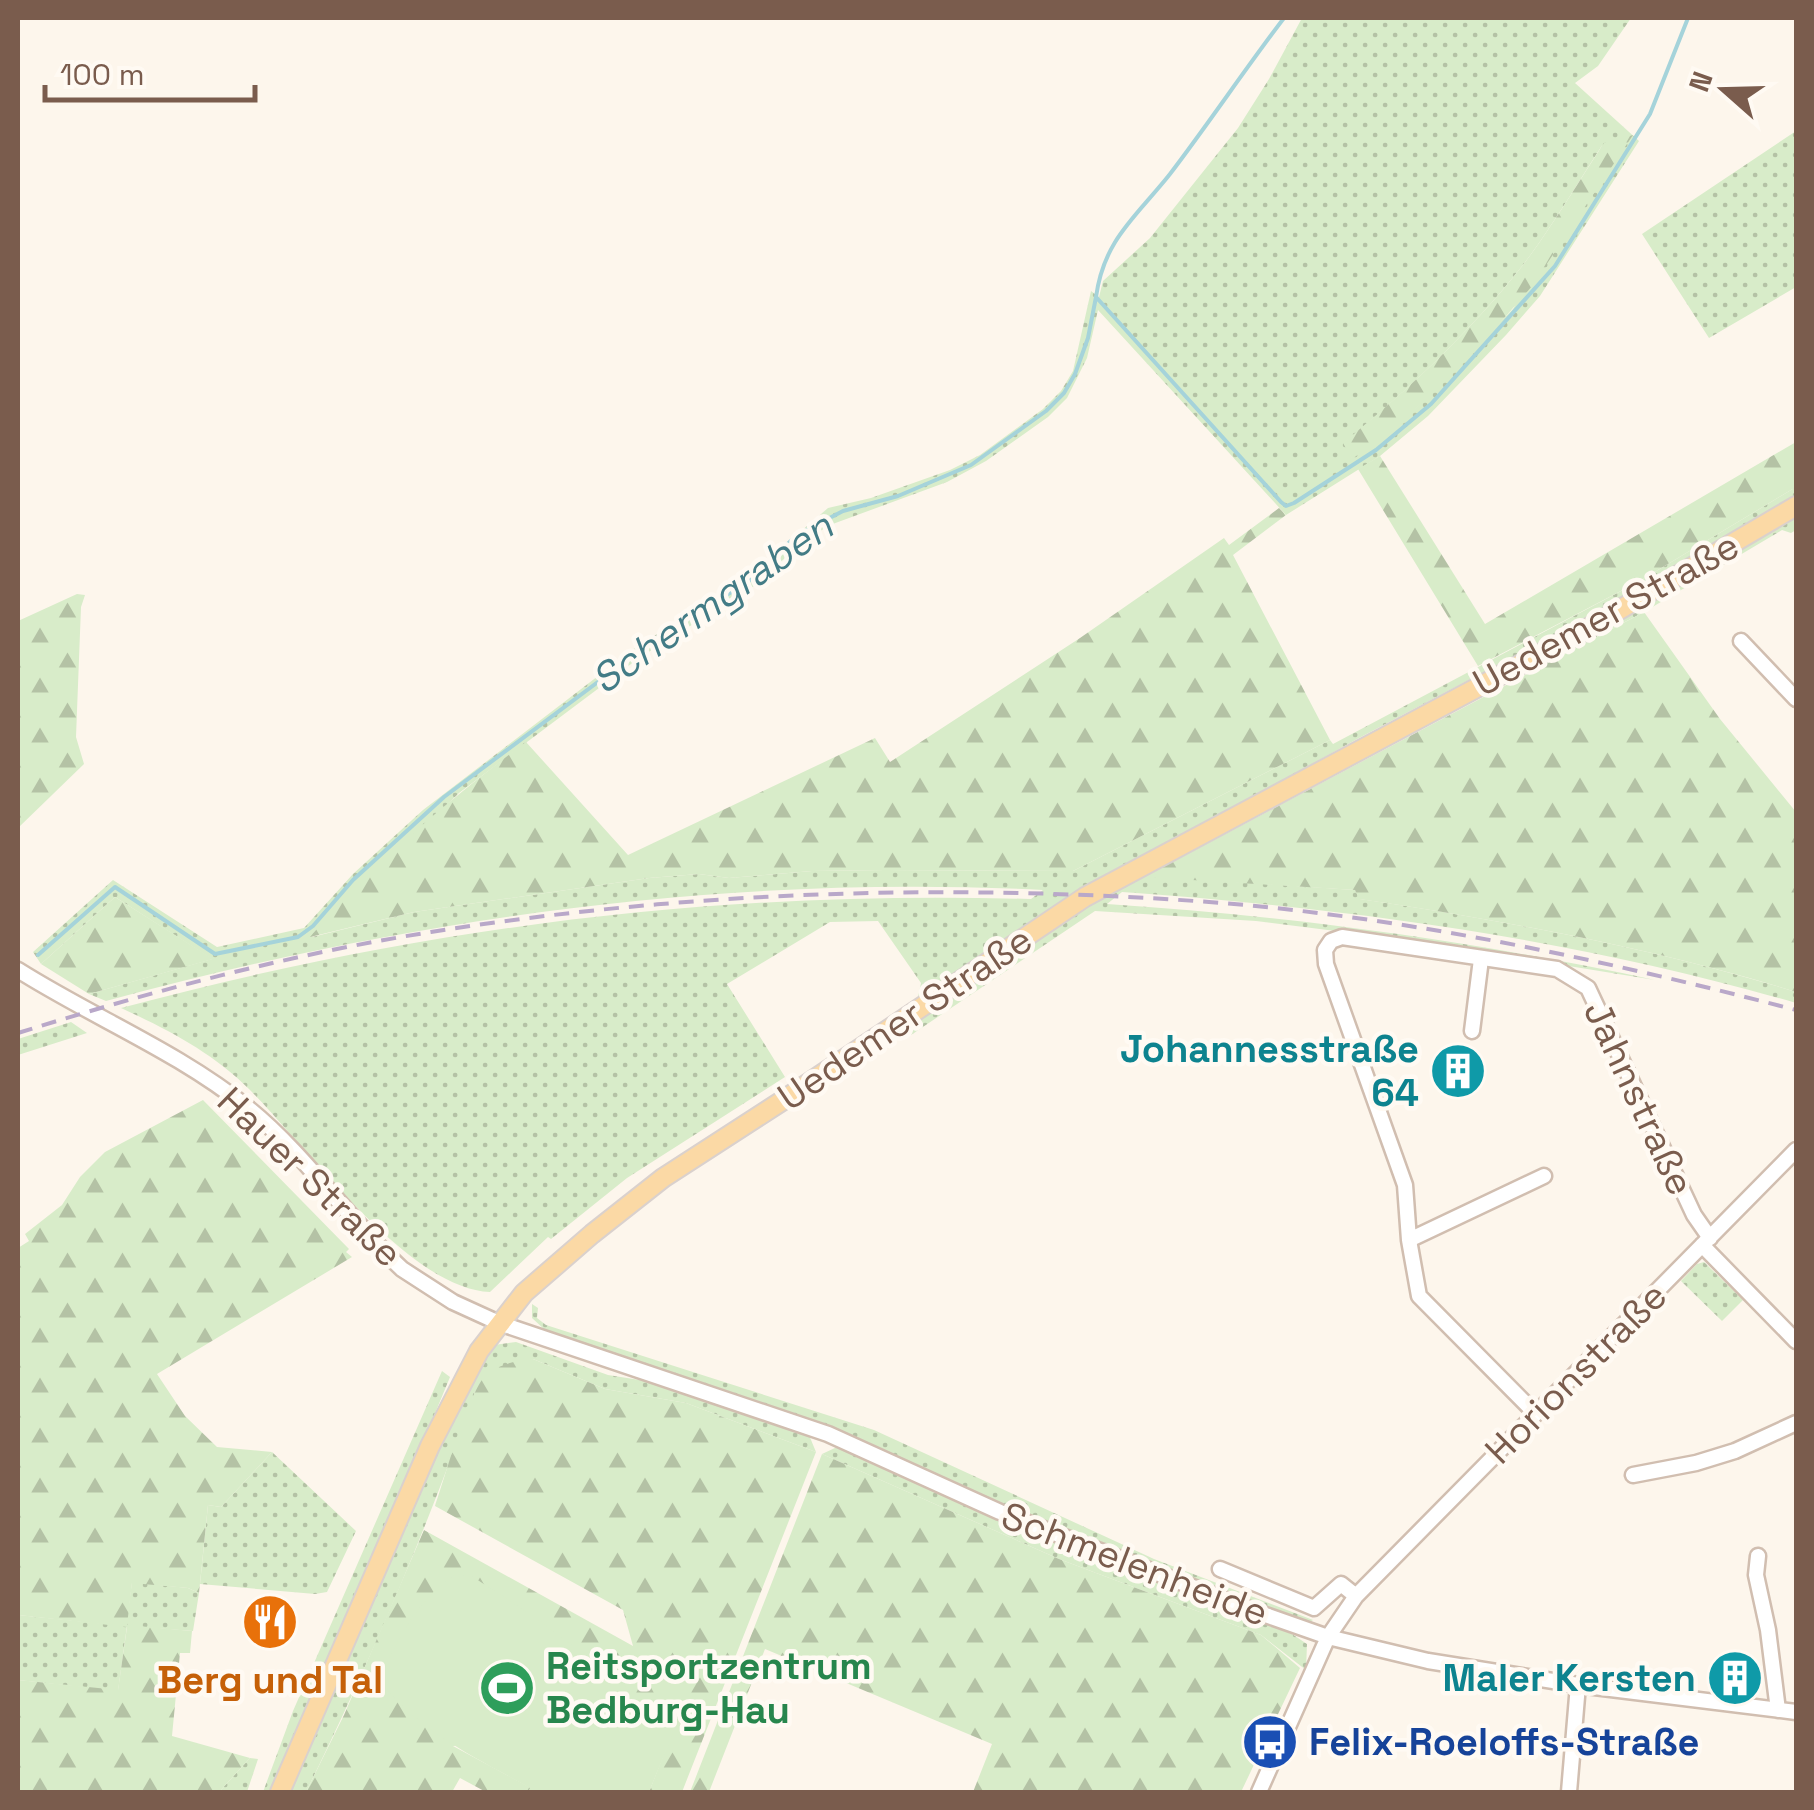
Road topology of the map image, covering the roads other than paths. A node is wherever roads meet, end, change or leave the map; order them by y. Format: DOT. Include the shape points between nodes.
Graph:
graph roads {
  1 [pos="1796,506"];
  2 [pos="1741,642"];
  3 [pos="1796,699"];
  4 [pos="1481,959"];
  5 [pos="18,970"];
  6 [pos="1472,1031"];
  7 [pos="1796,1150"];
  8 [pos="1544,1176"];
  9 [pos="1410,1240"];
  10 [pos="1706,1242"];
  11 [pos="499,1323"];
  12 [pos="1796,1340"];
  13 [pos="1535,1414"];
  14 [pos="1796,1423"];
  15 [pos="1633,1474"];
  16 [pos="1758,1556"];
  17 [pos="1220,1569"];
  18 [pos="1356,1596"];
  19 [pos="1328,1636"];
  20 [pos="1578,1685"];
  21 [pos="1778,1710"];
  22 [pos="1796,1712"];
  23 [pos="280,1792"];
  24 [pos="1259,1792"];
  25 [pos="1569,1792"];
  1 -- 11 [label="main road, Uedemer Straße" via="1585,630 1085,897 627,1204 524,1292"];
  2 -- 3 [label="street"];
  4 -- 6 [label="street"];
  4 -- 9 [label="street" via="1342,937 1326,950 1405,1186"];
  4 -- 10 [label="street, Jahnstraße" via="1557,969 1588,988"];
  5 -- 11 [label="street, Hauer Straße" via="208,1078 279,1138 402,1269"];
  7 -- 10 [label="street, Horionstraße"];
  8 -- 9 [label="street"];
  9 -- 13 [label="street" via="1419,1296"];
  10 -- 12 [label="street, Jahnstraße"];
  10 -- 13 [label="street, Horionstraße"];
  11 -- 19 [label="street, Schmelenheide" via="828,1434 1017,1519"];
  11 -- 23 [label="main road, Uedemer Straße" via="430,1446"];
  13 -- 18 [label="street, Horionstraße"];
  14 -- 15 [label="street" via="1696,1464"];
  16 -- 21 [label="street"];
  17 -- 18 [label="street" via="1314,1608 1342,1584"];
  18 -- 19 [label="street, Horionstraße"];
  19 -- 20 [label="street, Schmelenheide" via="1428,1661"];
  19 -- 24 [label="street"];
  20 -- 21 [label="street, Schmelenheide"];
  20 -- 25 [label="street"];
  21 -- 22 [label="street, Schmelenheide"];
}
